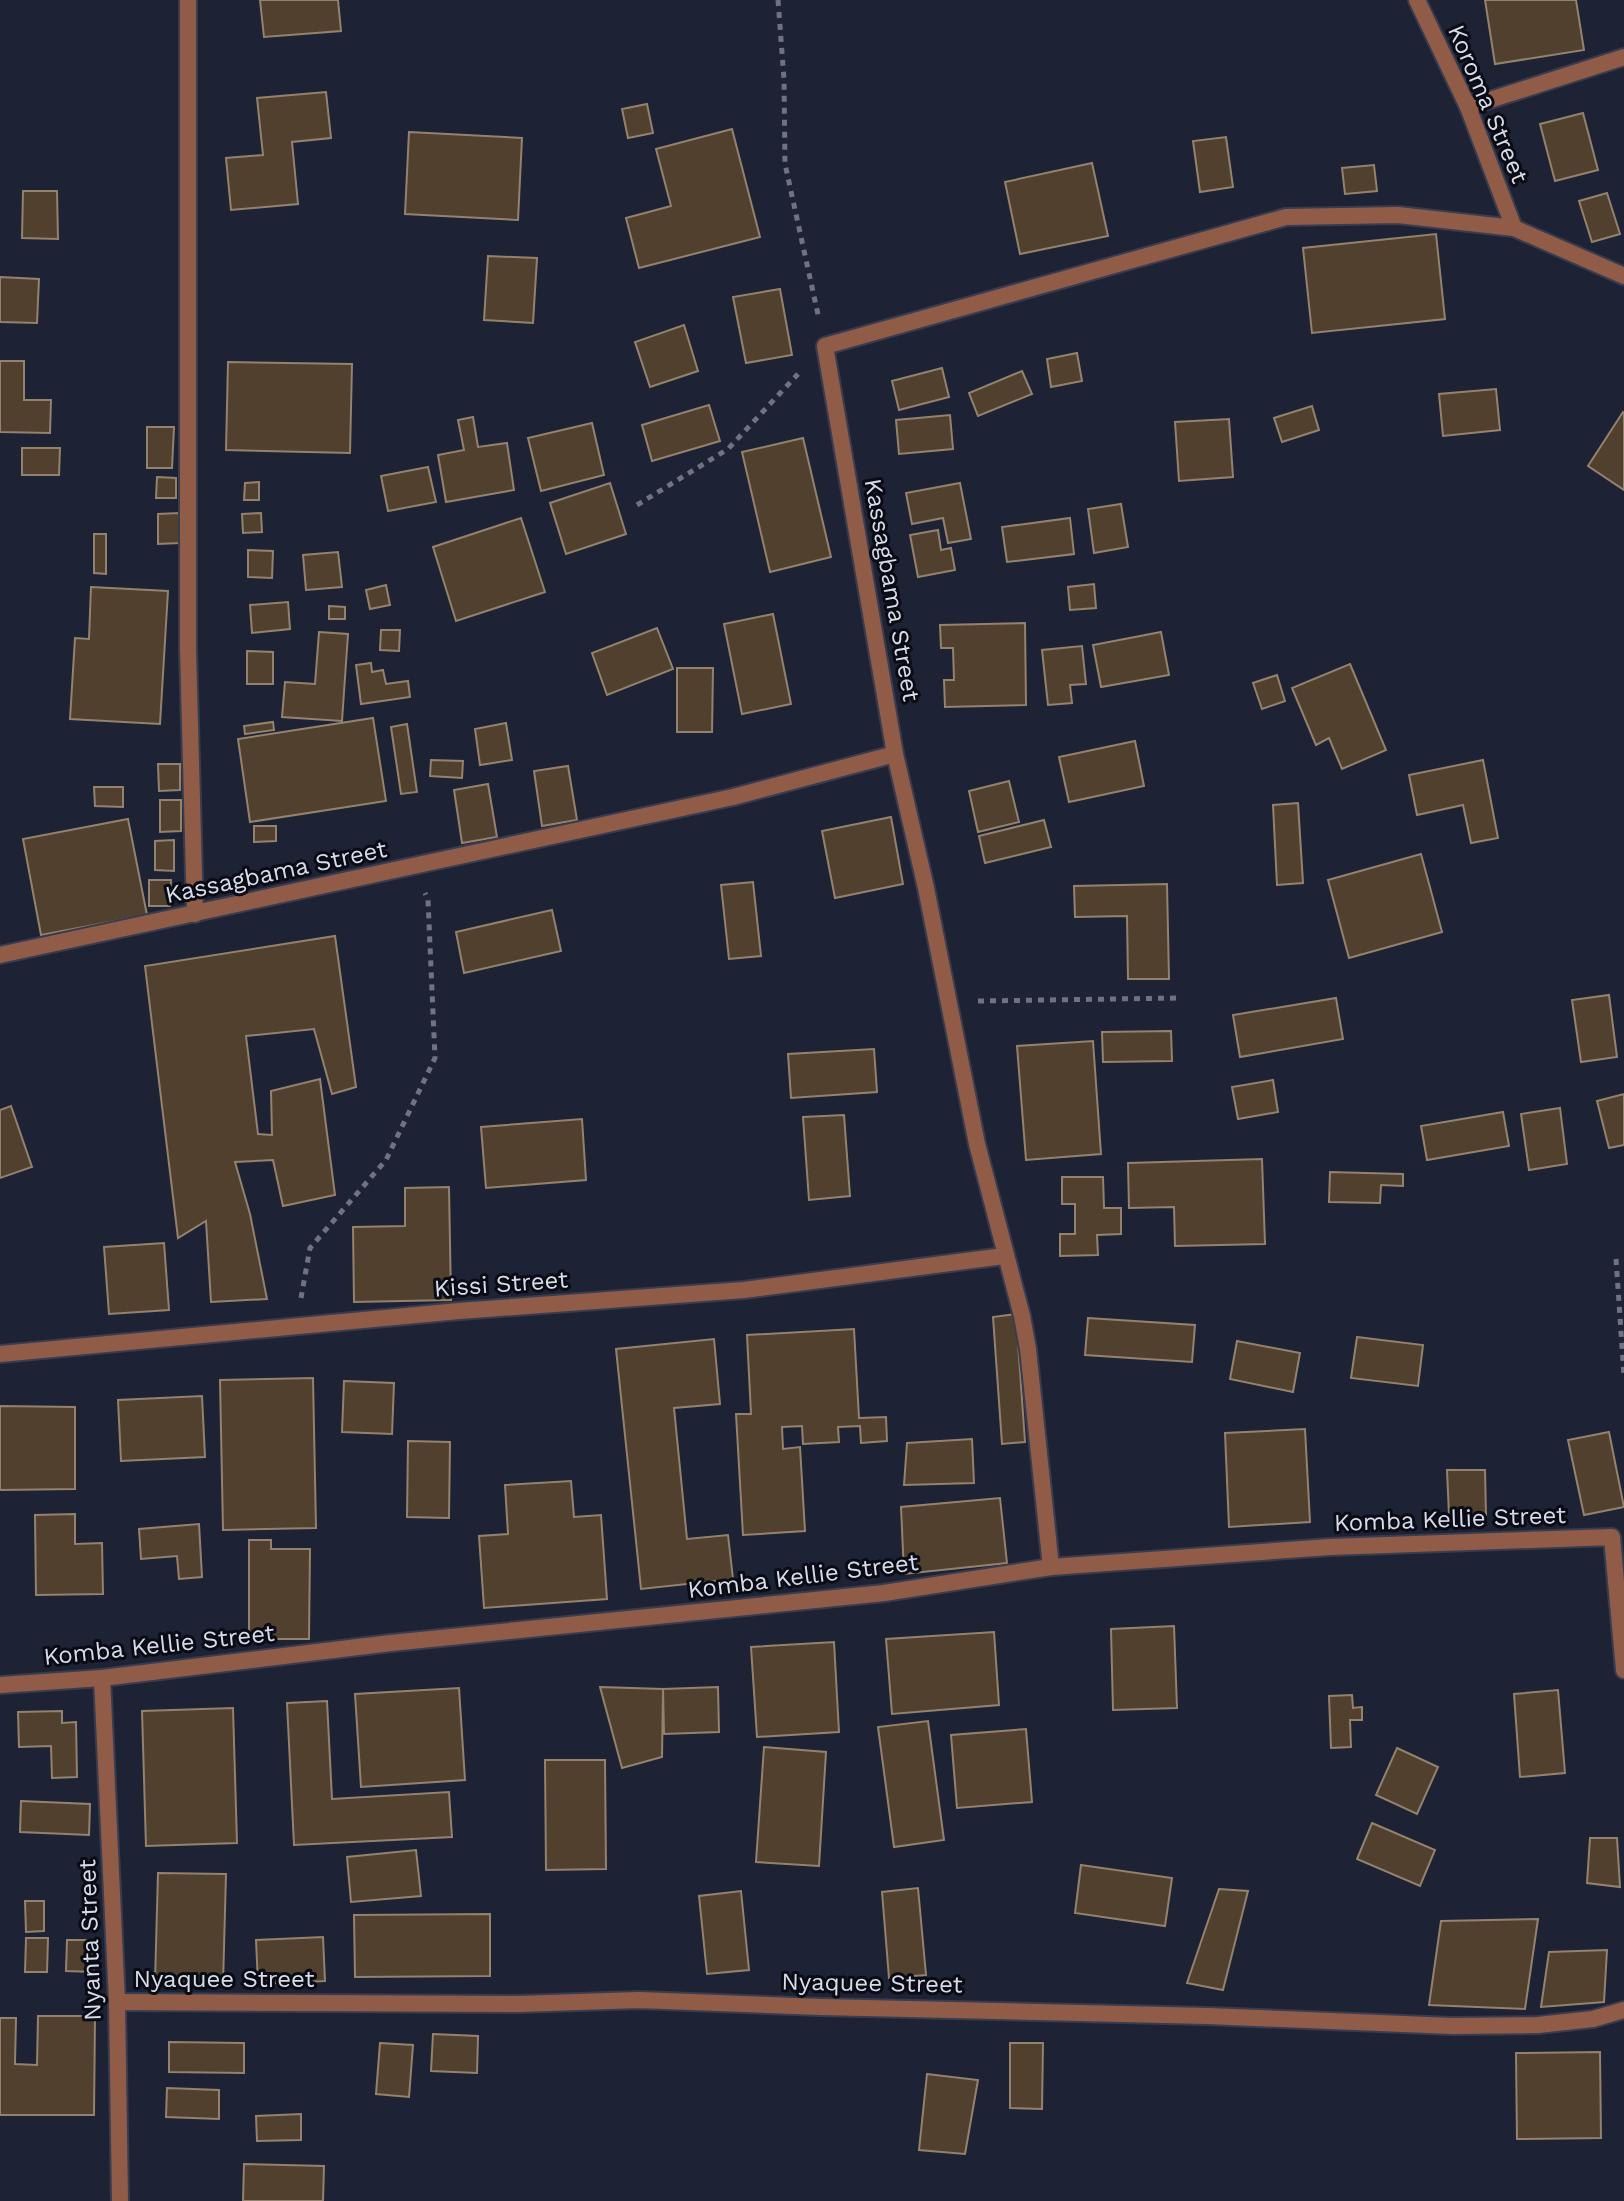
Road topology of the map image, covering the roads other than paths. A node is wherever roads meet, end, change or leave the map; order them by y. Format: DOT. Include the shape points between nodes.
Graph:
graph roads {
  1 [pos="188,0"];
  2 [pos="1417,0"];
  3 [pos="1624,57"];
  4 [pos="1468,107"];
  5 [pos="1514,228"];
  6 [pos="1624,276"];
  7 [pos="895,754"];
  8 [pos="195,914"];
  9 [pos="0,955"];
  10 [pos="1004,1256"];
  11 [pos="0,1354"];
  12 [pos="1051,1567"];
  13 [pos="1624,1670"];
  14 [pos="102,1678"];
  15 [pos="0,1685"];
  16 [pos="117,2002"];
  17 [pos="1624,2010"];
  18 [pos="120,2201"];
  1 -- 8 [label="street" via="188,649"];
  2 -- 4 [label="street, Koroma Street"];
  3 -- 4 [label="street"];
  4 -- 5 [label="street, Koroma Street"];
  5 -- 6 [label="street"];
  5 -- 7 [label="street, Kassagbama Street" via="1398,215 1286,217 825,346"];
  7 -- 8 [label="street, Kassagbama Street" via="733,797"];
  7 -- 10 [label="street"];
  8 -- 9 [label="street, Kassagbama Street"];
  10 -- 11 [label="street, Kissi Street" via="744,1290"];
  10 -- 12 [label="street" via="1028,1349"];
  12 -- 13 [label="street, Komba Kellie Street" via="1330,1547 1612,1537"];
  12 -- 14 [label="street, Komba Kellie Street" via="884,1593"];
  14 -- 15 [label="street, Komba Kellie Street"];
  14 -- 16 [label="street, Nyanta Street"];
  16 -- 17 [label="street, Nyaquee Street" via="639,2000 1452,2026 1538,2025"];
  16 -- 18 [label="street, Nyanta Street"];
}
